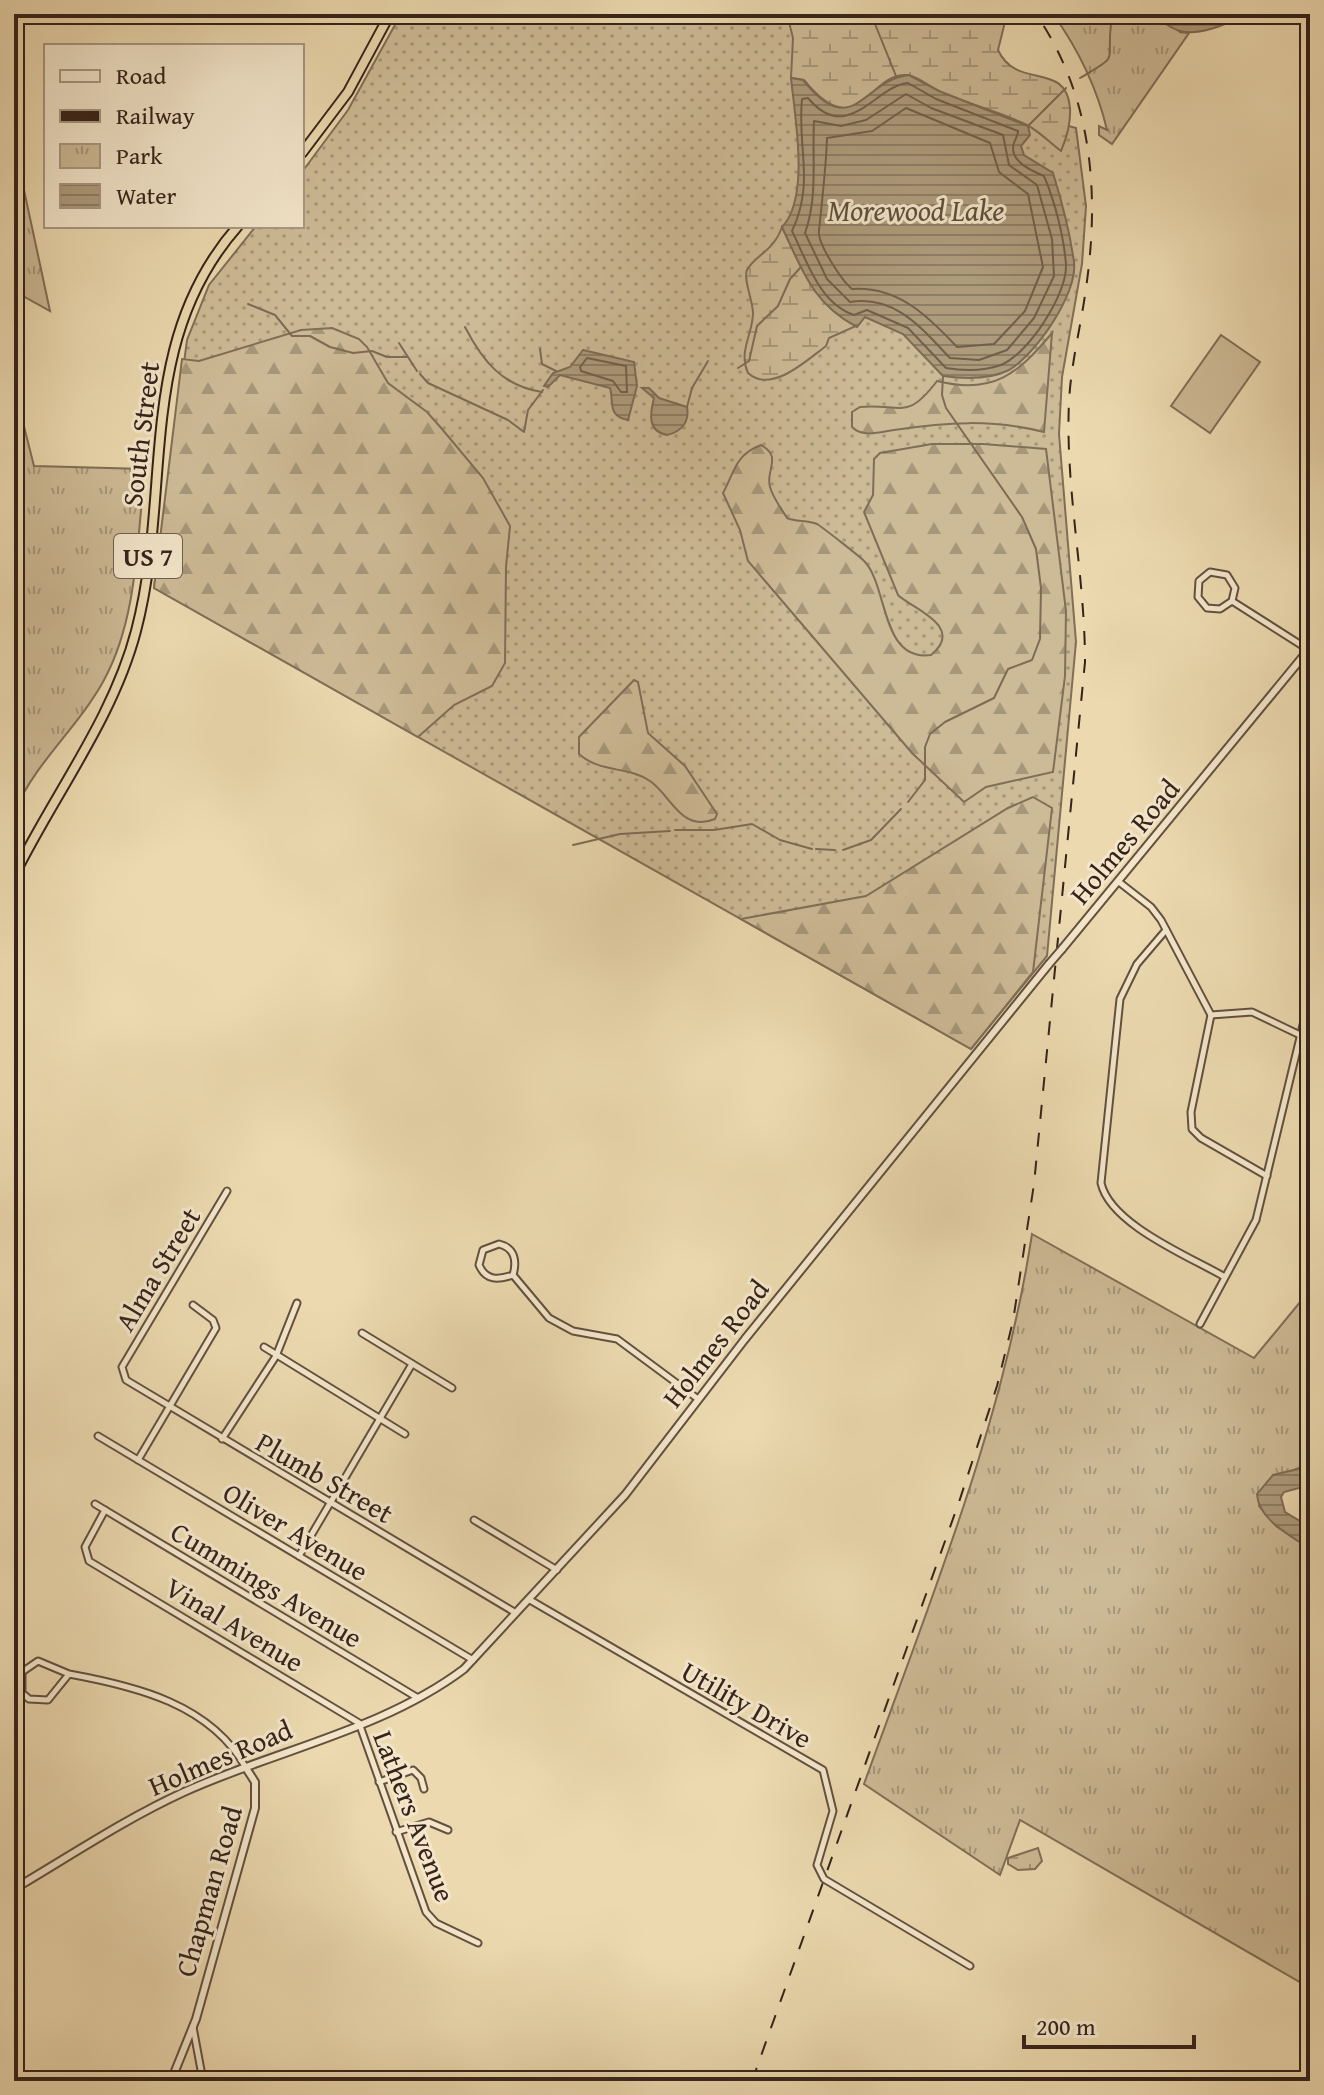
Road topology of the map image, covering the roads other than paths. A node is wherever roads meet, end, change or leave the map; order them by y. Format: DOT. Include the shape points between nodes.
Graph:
graph roads {
  1 [pos="390,14"];
  2 [pos="304,150"];
  3 [pos="237,228"];
  4 [pos="1232,601"];
  5 [pos="1309,649"];
  6 [pos="14,876"];
  7 [pos="1119,882"];
  8 [pos="1166,930"];
  9 [pos="1310,996"];
  10 [pos="1211,1015"];
  11 [pos="1300,1035"];
  12 [pos="1267,1176"];
  13 [pos="227,1191"];
  14 [pos="513,1275"];
  15 [pos="1223,1276"];
  16 [pos="297,1303"];
  17 [pos="193,1305"];
  18 [pos="1200,1324"];
  19 [pos="362,1333"];
  20 [pos="264,1347"];
  21 [pos="276,1356"];
  22 [pos="412,1364"];
  23 [pos="122,1367"];
  24 [pos="452,1388"];
  25 [pos="698,1399"];
  26 [pos="169,1408"];
  27 [pos="379,1418"];
  28 [pos="405,1434"];
  29 [pos="98,1436"];
  30 [pos="222,1439"];
  31 [pos="138,1460"];
  32 [pos="330,1503"];
  33 [pos="95,1504"];
  34 [pos="105,1510"];
  35 [pos="474,1520"];
  36 [pos="299,1556"];
  37 [pos="557,1570"];
  38 [pos="530,1600"];
  39 [pos="517,1614"];
  40 [pos="473,1660"];
  41 [pos="69,1674"];
  42 [pos="418,1698"];
  43 [pos="359,1723"];
  44 [pos="246,1768"];
  45 [pos="379,1782"];
  46 [pos="424,1789"];
  47 [pos="448,1830"];
  48 [pos="396,1832"];
  49 [pos="14,1889"];
  50 [pos="478,1943"];
  51 [pos="970,1966"];
  52 [pos="193,2027"];
  53 [pos="171,2081"];
  54 [pos="203,2081"];
  1 -- 2 [label="highway" via="348,92"];
  3 -- 6 [label="highway, South Street / US 7" via="198,280 174,343 143,600 128,658"];
  4 -- 4 [label="street" via="1216,610 1204,606 1197,594 1199,581 1210,572 1227,575 1234,585"];
  4 -- 5 [label="street"];
  5 -- 7 [label="street, Holmes Road"];
  7 -- 8 [label="street" via="1151,907"];
  7 -- 25 [label="street, Holmes Road, bridge"];
  8 -- 10 [label="street"];
  8 -- 15 [label="street" via="1132,972 1120,999 1101,1183 1122,1217"];
  9 -- 11 [label="street"];
  10 -- 11 [label="street" via="1252,1012"];
  10 -- 12 [label="street" via="1192,1129"];
  11 -- 12 [label="street"];
  12 -- 15 [label="street" via="1255,1223"];
  13 -- 23 [label="street, Alma Street"];
  14 -- 14 [label="street" via="511,1250 499,1244 483,1250 479,1265 485,1274 495,1279"];
  14 -- 25 [label="street" via="549,1318 573,1331 617,1339"];
  15 -- 18 [label="street"];
  16 -- 21 [label="street"];
  17 -- 26 [label="street" via="216,1324"];
  19 -- 22 [label="street"];
  20 -- 21 [label="street"];
  21 -- 27 [label="street"];
  21 -- 30 [label="street"];
  22 -- 24 [label="street"];
  22 -- 27 [label="street"];
  23 -- 26 [label="street, Plumb Street" via="126,1380"];
  25 -- 37 [label="street, Holmes Road" via="625,1495"];
  26 -- 30 [label="street, Plumb Street"];
  26 -- 31 [label="street"];
  27 -- 28 [label="street"];
  27 -- 32 [label="street"];
  29 -- 31 [label="street, Oliver Avenue"];
  30 -- 32 [label="street, Plumb Street"];
  31 -- 36 [label="street, Oliver Avenue"];
  32 -- 36 [label="street"];
  32 -- 39 [label="street, Plumb Street"];
  33 -- 34 [label="street, Cummings Avenue"];
  34 -- 42 [label="street, Cummings Avenue"];
  34 -- 43 [label="street, Vinal Avenue" via="85,1547 89,1561"];
  35 -- 37 [label="street"];
  36 -- 40 [label="street, Oliver Avenue"];
  37 -- 38 [label="street, Holmes Road"];
  38 -- 39 [label="street, Holmes Road"];
  38 -- 51 [label="street, Utility Drive" via="823,1770 833,1811 817,1865 824,1879"];
  39 -- 40 [label="street, Holmes Road"];
  40 -- 42 [label="street, Holmes Road"];
  41 -- 41 [label="street" via="38,1661 22,1672 22,1693 48,1700"];
  41 -- 44 [label="street" via="130,1687 178,1705 234,1747"];
  42 -- 43 [label="street, Holmes Road"];
  43 -- 44 [label="street, Holmes Road"];
  43 -- 45 [label="street, Lathers Avenue"];
  44 -- 49 [label="street, Holmes Road" via="168,1800"];
  44 -- 52 [label="street, Chapman Road" via="255,1782 255,1808"];
  45 -- 46 [label="street" via="413,1770"];
  45 -- 48 [label="street, Lathers Avenue"];
  47 -- 48 [label="street" via="429,1822"];
  48 -- 50 [label="street, Lathers Avenue" via="426,1912 436,1923"];
  52 -- 53 [label="street, Chapman Road"];
  52 -- 54 [label="street"];
}
